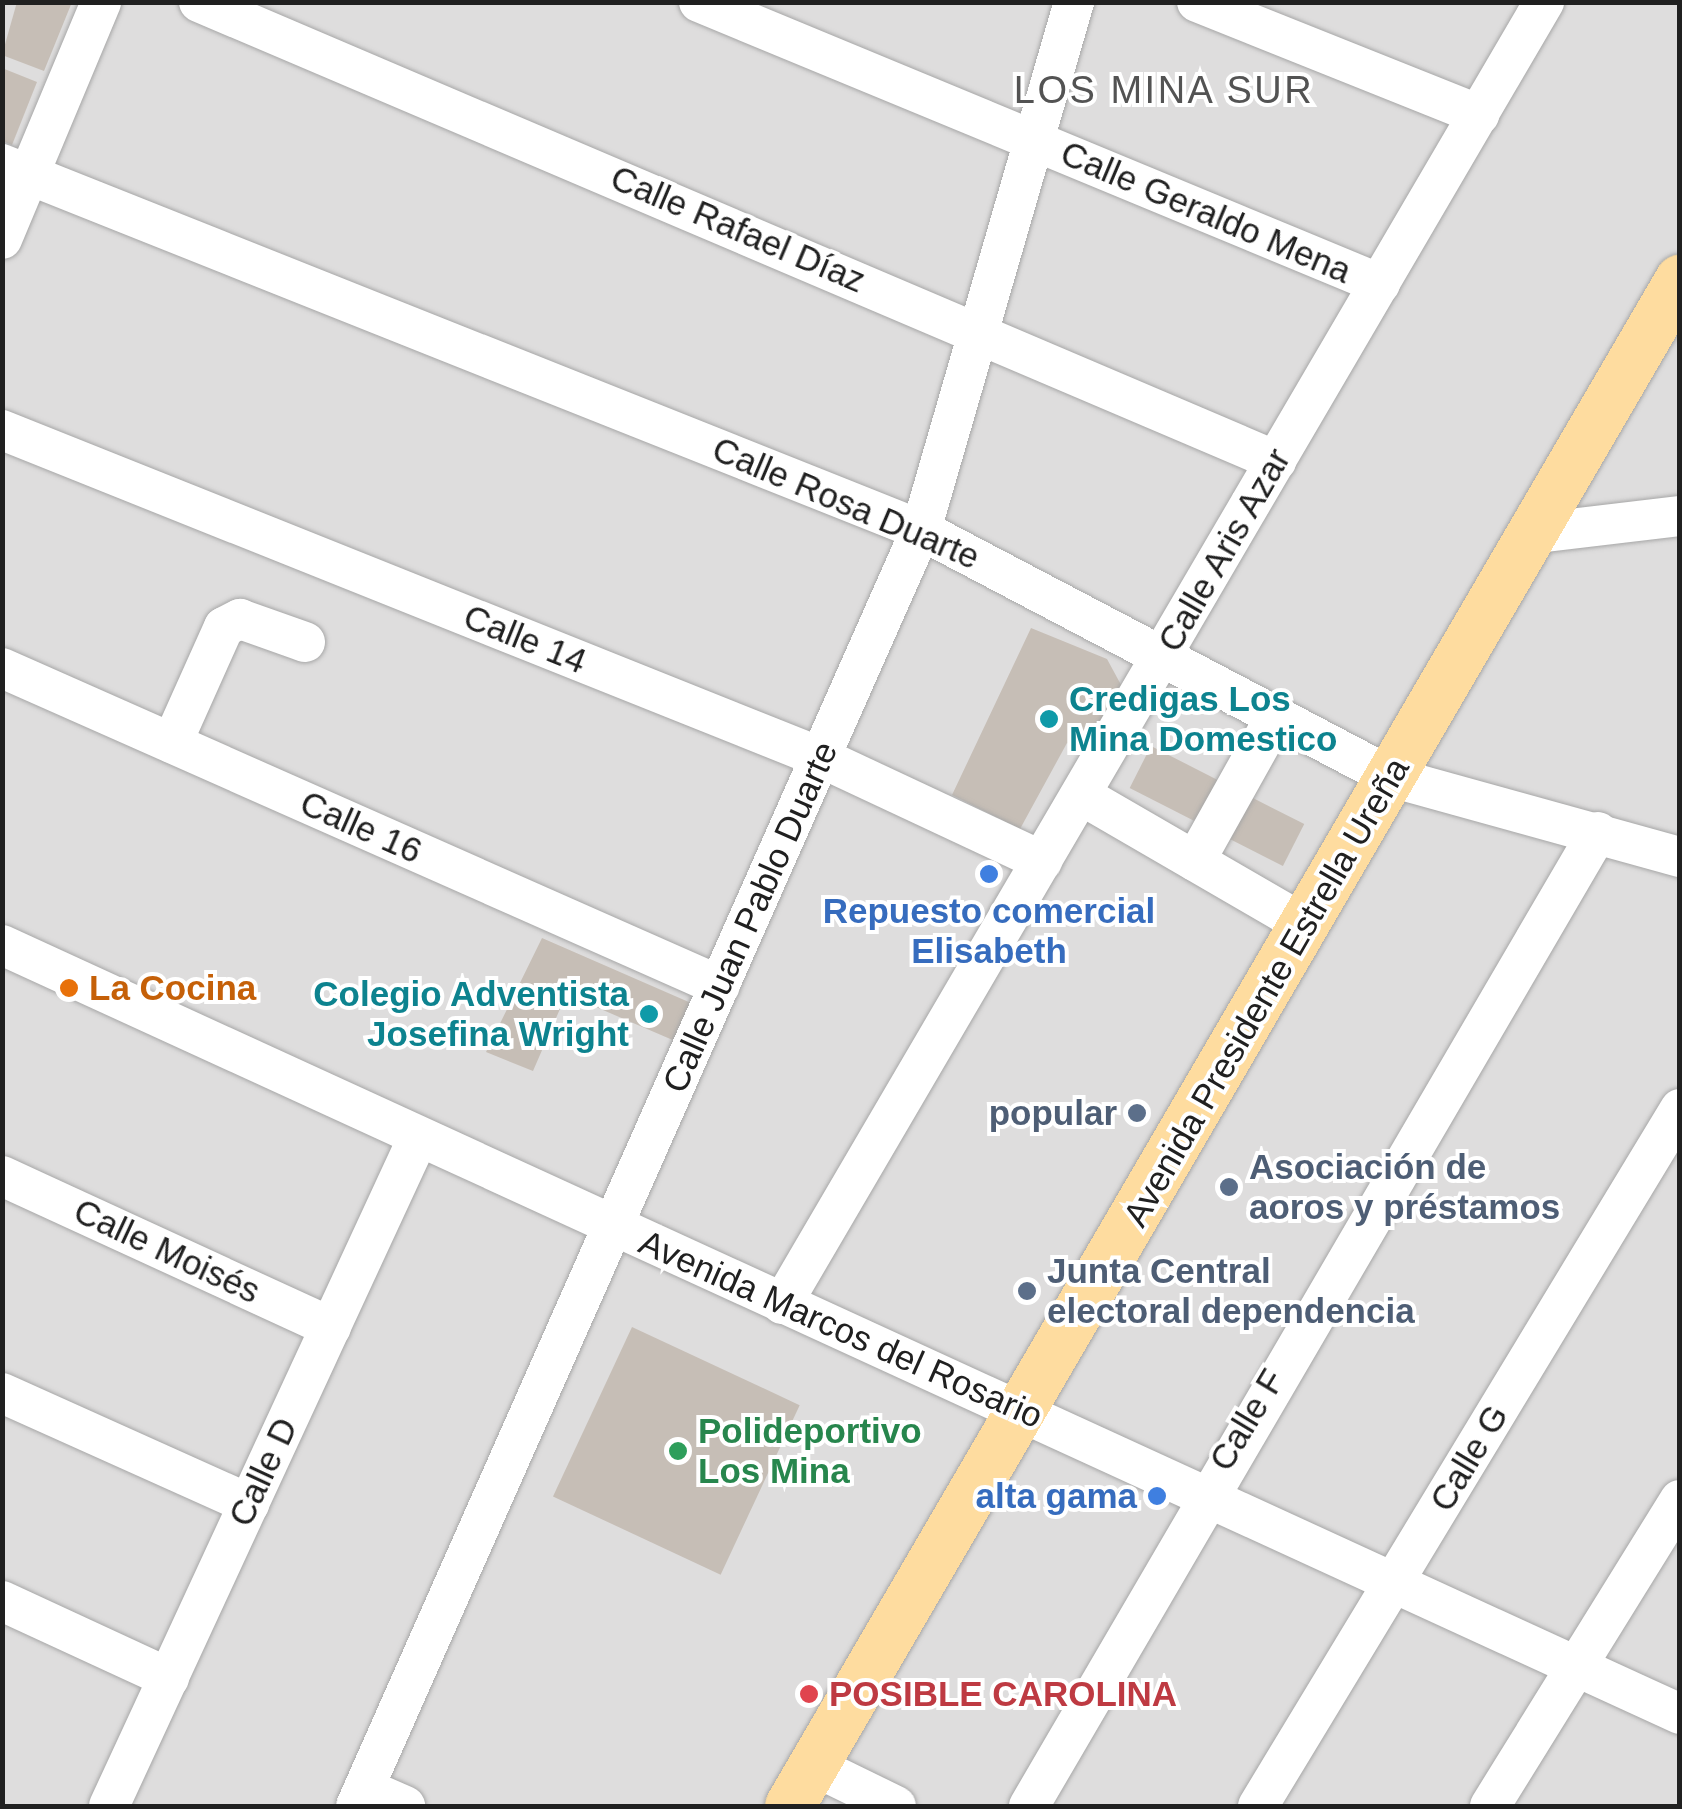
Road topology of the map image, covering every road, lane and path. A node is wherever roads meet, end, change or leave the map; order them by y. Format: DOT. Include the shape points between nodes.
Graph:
graph roads {
  1 [pos="101,2"];
  2 [pos="199,2"];
  3 [pos="699,2"];
  4 [pos="1074,2"];
  5 [pos="1197,2"];
  6 [pos="1544,2"];
  7 [pos="1479,115"];
  8 [pos="1033,140"];
  9 [pos="17,167"];
  10 [pos="2,240"];
  11 [pos="1680,280"];
  12 [pos="1380,284"];
  13 [pos="982,332"];
  14 [pos="2,430"];
  15 [pos="1276,460"];
  16 [pos="1680,516"];
  17 [pos="921,530"];
  18 [pos="1528,534"];
  19 [pos="305,642"];
  20 [pos="1164,652"];
  21 [pos="2,668"];
  22 [pos="1277,714"];
  23 [pos="172,743"];
  24 [pos="822,758"];
  25 [pos="1392,777"];
  26 [pos="1081,795"];
  27 [pos="1598,832"];
  28 [pos="1680,857"];
  29 [pos="1042,861"];
  30 [pos="1195,861"];
  31 [pos="1305,925"];
  32 [pos="2,945"];
  33 [pos="720,986"];
  34 [pos="1680,1109"];
  35 [pos="418,1138"];
  36 [pos="2,1176"];
  37 [pos="611,1224"];
  38 [pos="782,1304"];
  39 [pos="331,1326"];
  40 [pos="2,1393"];
  41 [pos="1022,1411"];
  42 [pos="1203,1494"];
  43 [pos="1680,1500"];
  44 [pos="248,1504"];
  45 [pos="1393,1582"];
  46 [pos="2,1601"];
  47 [pos="1577,1667"];
  48 [pos="169,1678"];
  49 [pos="1680,1714"];
  50 [pos="802,1786"];
  51 [pos="360,1797"];
  52 [pos="109,1806"];
  53 [pos="405,1806"];
  54 [pos="896,1806"];
  55 [pos="1028,1806"];
  56 [pos="1258,1806"];
  57 [pos="1490,1806"];
  1 -- 9 [label="street"];
  2 -- 13 [label="street, Calle Rafael Díaz"];
  3 -- 8 [label="street, Calle Geraldo Mena"];
  4 -- 8 [label="street, Calle Juan Pablo Duarte"];
  5 -- 7 [label="street"];
  6 -- 7 [label="street, Calle Aris Azar"];
  7 -- 12 [label="street, Calle Aris Azar"];
  8 -- 12 [label="street, Calle Geraldo Mena"];
  8 -- 13 [label="street, Calle Juan Pablo Duarte"];
  9 -- 10 [label="street"];
  9 -- 17 [label="street, Calle Rosa Duarte"];
  11 -- 18 [label="main road, Avenida Presidente Estrella Ureña"];
  12 -- 15 [label="street, Calle Aris Azar"];
  13 -- 15 [label="street, Calle Rafael Díaz"];
  13 -- 17 [label="street, Calle Juan Pablo Duarte"];
  14 -- 24 [label="street, Calle 14"];
  15 -- 20 [label="street, Calle Aris Azar"];
  16 -- 18 [label="street"];
  17 -- 20 [label="street, Calle Rosa Duarte"];
  17 -- 24 [label="street, Calle Juan Pablo Duarte"];
  18 -- 25 [label="main road, Avenida Presidente Estrella Ureña"];
  19 -- 23 [label="street" via="240,619 224,626"];
  20 -- 22 [label="street, Calle Rosa Duarte"];
  20 -- 26 [label="street, Calle Aris Azar"];
  21 -- 23 [label="street, Calle 16"];
  22 -- 25 [label="street, Calle Rosa Duarte"];
  22 -- 30 [label="street"];
  23 -- 33 [label="street, Calle 16"];
  24 -- 29 [label="street, Calle 14"];
  24 -- 33 [label="street, Calle Juan Pablo Duarte"];
  25 -- 27 [label="street, Calle Rosa Duarte"];
  25 -- 31 [label="main road, Avenida Presidente Estrella Ureña"];
  26 -- 29 [label="street, Calle Aris Azar"];
  26 -- 30 [label="street"];
  27 -- 28 [label="street, Calle Rosa Duarte"];
  27 -- 42 [label="street, Calle F"];
  29 -- 38 [label="street, Calle Aris Azar"];
  30 -- 31 [label="street"];
  31 -- 41 [label="main road, Avenida Presidente Estrella Ureña"];
  32 -- 35 [label="street, Avenida Marcos del Rosario"];
  33 -- 37 [label="street, Calle Juan Pablo Duarte"];
  34 -- 45 [label="street, Calle G"];
  35 -- 37 [label="street, Avenida Marcos del Rosario"];
  35 -- 39 [label="street, Calle D"];
  36 -- 39 [label="street, Calle Moisés"];
  37 -- 38 [label="street, Avenida Marcos del Rosario"];
  37 -- 51 [label="street, Calle Juan Pablo Duarte"];
  38 -- 41 [label="street, Avenida Marcos del Rosario"];
  39 -- 44 [label="street, Calle D"];
  40 -- 44 [label="street"];
  41 -- 42 [label="street, Avenida Marcos del Rosario"];
  41 -- 50 [label="main road, Avenida Presidente Estrella Ureña"];
  42 -- 45 [label="street, Avenida Marcos del Rosario"];
  42 -- 55 [label="street, Calle F"];
  43 -- 47 [label="street"];
  44 -- 48 [label="street, Calle D"];
  45 -- 47 [label="street, Avenida Marcos del Rosario"];
  45 -- 56 [label="street, Calle G"];
  46 -- 48 [label="street"];
  47 -- 49 [label="street, Avenida Marcos del Rosario"];
  47 -- 57 [label="street"];
  48 -- 52 [label="street, Calle D"];
  50 -- 54 [label="street"];
  51 -- 53 [label="street"];
}
